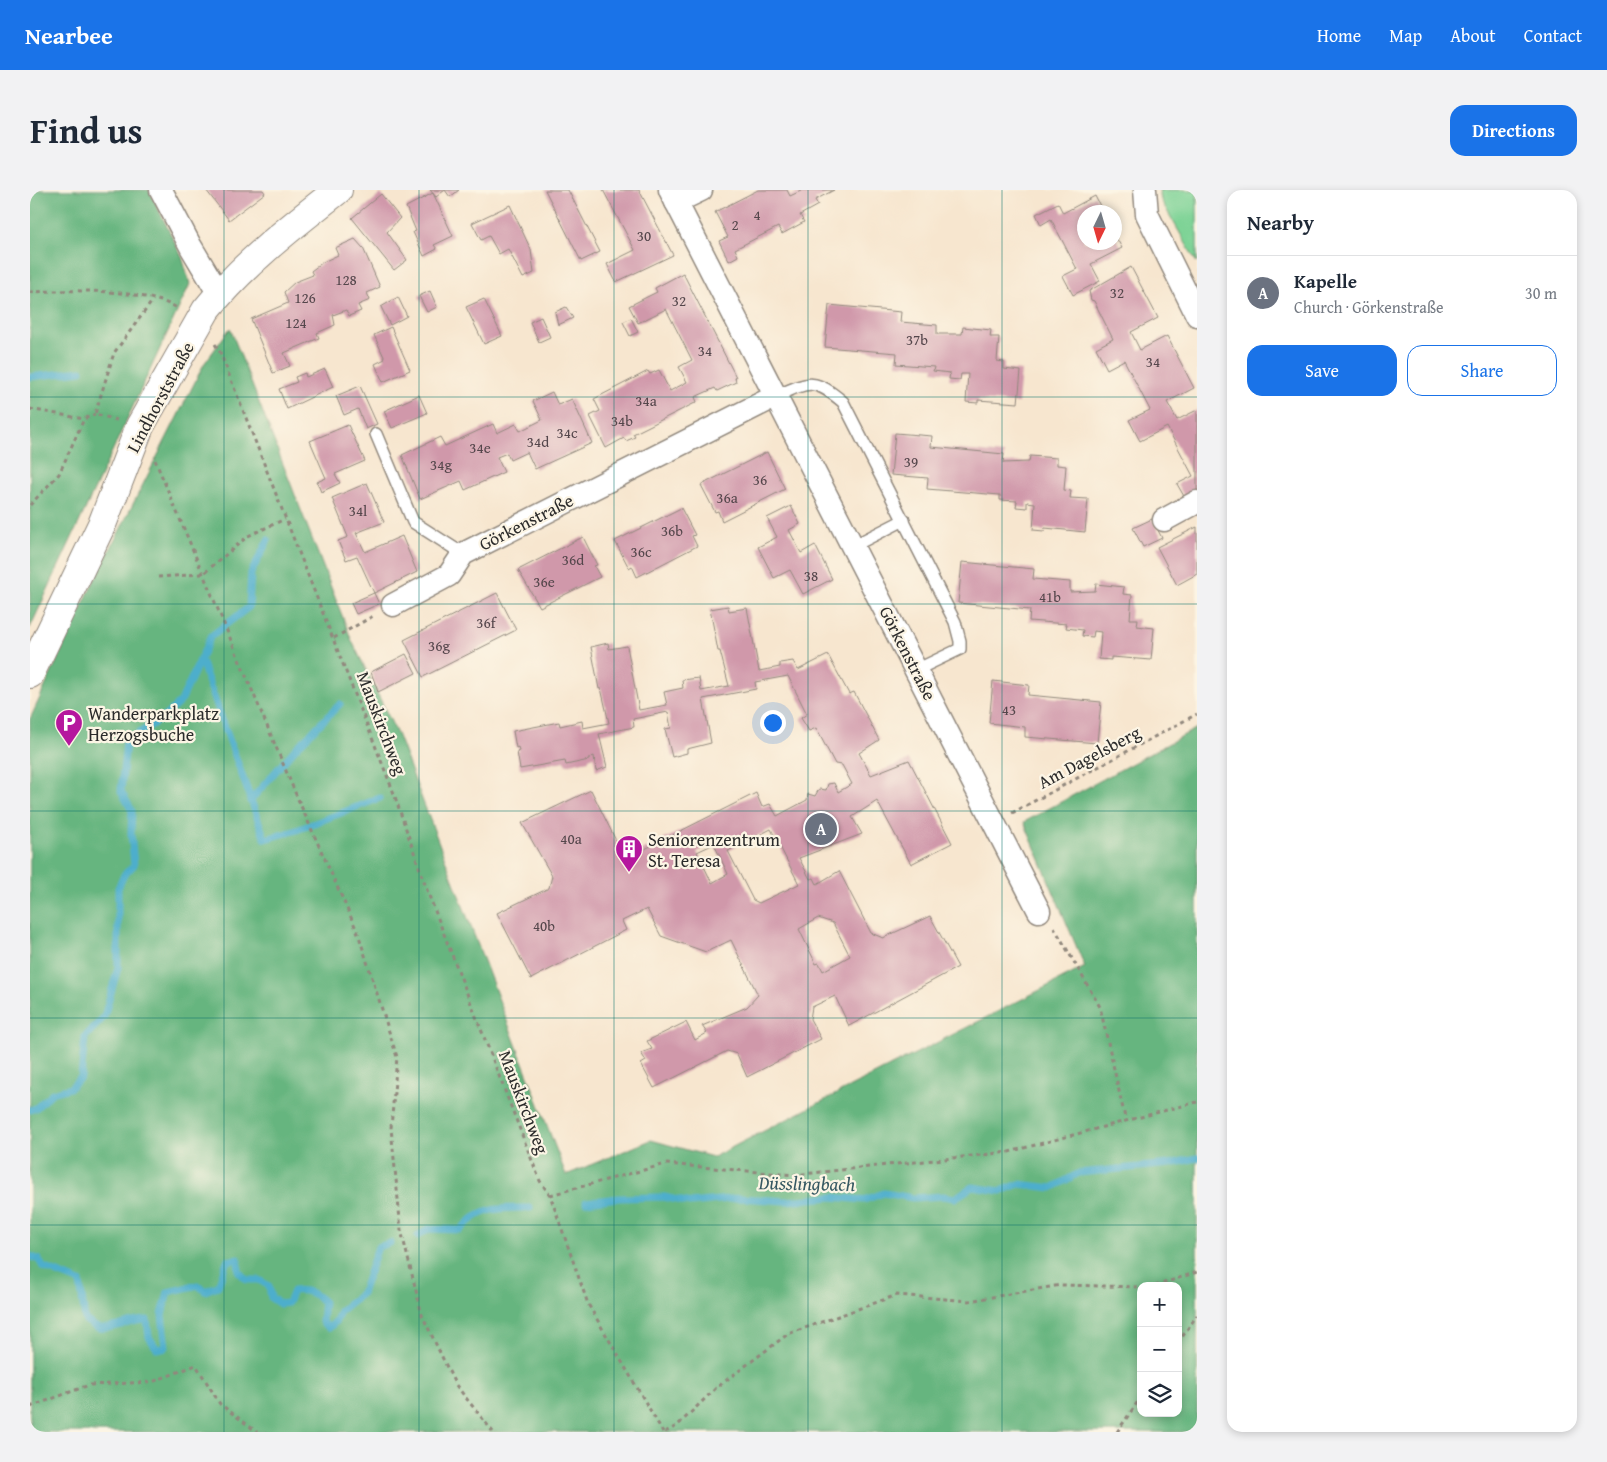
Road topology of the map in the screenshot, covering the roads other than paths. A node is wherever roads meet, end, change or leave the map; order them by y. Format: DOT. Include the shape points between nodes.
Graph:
graph roads {
  1 [pos="162,190"];
  2 [pos="338,190"];
  3 [pos="701,190"];
  4 [pos="1146,190"];
  5 [pos="673,196"];
  6 [pos="219,294"];
  7 [pos="1197,315"];
  8 [pos="776,396"];
  9 [pos="376,434"];
  10 [pos="1197,502"];
  11 [pos="904,520"];
  12 [pos="1164,520"];
  13 [pos="853,546"];
  14 [pos="463,554"];
  15 [pos="392,605"];
  16 [pos="916,670"];
  17 [pos="30,674"];
  18 [pos="1039,911"];
  1 -- 6 [label="street"];
  2 -- 6 [label="street, Lindhorststraße" via="290,228"];
  3 -- 5 [label="street"];
  4 -- 7 [label="street" via="1147,214"];
  5 -- 8 [label="street, Görkenstraße"];
  6 -- 17 [label="street, Lindhorststraße" via="140,426 103,522"];
  8 -- 11 [label="lane" via="800,385 823,385 843,402"];
  8 -- 13 [label="street, Görkenstraße"];
  8 -- 14 [label="street, Görkenstraße"];
  9 -- 14 [label="lane" via="413,522"];
  10 -- 12 [label="street"];
  11 -- 13 [label="lane"];
  11 -- 16 [label="lane" via="955,622 960,641 960,649"];
  13 -- 16 [label="street, Görkenstraße"];
  14 -- 15 [label="street, Görkenstraße" via="449,574"];
  16 -- 18 [label="street, Görkenstraße"];
}
